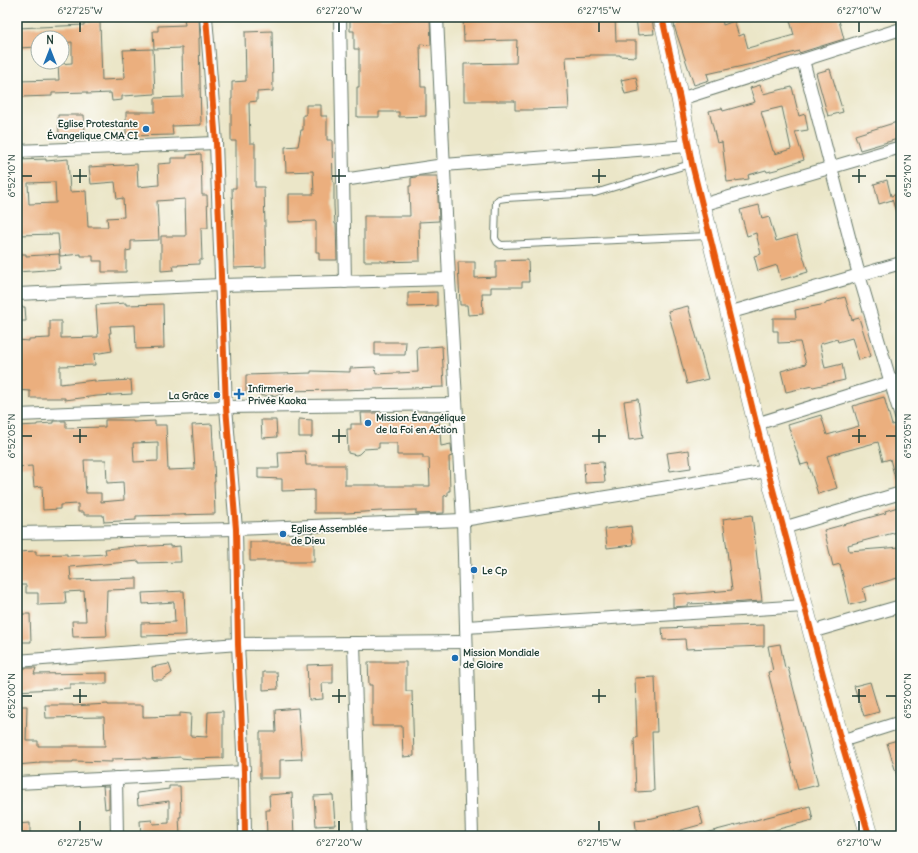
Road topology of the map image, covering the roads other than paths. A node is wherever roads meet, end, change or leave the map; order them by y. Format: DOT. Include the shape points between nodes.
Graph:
graph roads {
  1 [pos="206,17"];
  2 [pos="340,17"];
  3 [pos="437,17"];
  4 [pos="662,17"];
  5 [pos="901,29"];
  6 [pos="803,60"];
  7 [pos="680,99"];
  8 [pos="216,143"];
  9 [pos="688,146"];
  10 [pos="901,147"];
  11 [pos="17,151"];
  12 [pos="692,164"];
  13 [pos="444,165"];
  14 [pos="831,168"];
  15 [pos="343,180"];
  16 [pos="702,205"];
  17 [pos="709,236"];
  18 [pos="901,262"];
  19 [pos="859,275"];
  20 [pos="449,279"];
  21 [pos="345,282"];
  22 [pos="221,285"];
  23 [pos="17,294"];
  24 [pos="728,313"];
  25 [pos="896,381"];
  26 [pos="456,404"];
  27 [pos="226,407"];
  28 [pos="17,415"];
  29 [pos="901,417"];
  30 [pos="756,424"];
  31 [pos="768,471"];
  32 [pos="901,493"];
  33 [pos="463,520"];
  34 [pos="783,528"];
  35 [pos="236,529"];
  36 [pos="17,533"];
  37 [pos="804,606"];
  38 [pos="901,606"];
  39 [pos="466,627"];
  40 [pos="811,632"];
  41 [pos="466,642"];
  42 [pos="354,643"];
  43 [pos="238,644"];
  44 [pos="17,661"];
  45 [pos="901,722"];
  46 [pos="841,741"];
  47 [pos="244,772"];
  48 [pos="116,778"];
  49 [pos="17,783"];
  50 [pos="117,836"];
  51 [pos="245,836"];
  52 [pos="360,836"];
  53 [pos="472,836"];
  54 [pos="868,836"];
  1 -- 8 [label="street"];
  2 -- 15 [label="street"];
  3 -- 13 [label="street"];
  4 -- 7 [label="street"];
  5 -- 6 [label="street"];
  6 -- 7 [label="street"];
  6 -- 14 [label="street"];
  7 -- 9 [label="street"];
  8 -- 11 [label="street"];
  8 -- 22 [label="street"];
  9 -- 12 [label="street"];
  9 -- 13 [label="street"];
  10 -- 14 [label="street"];
  12 -- 16 [label="street"];
  12 -- 17 [label="lane" via="595,193 499,199 496,202 495,238 501,245"];
  13 -- 15 [label="street"];
  13 -- 20 [label="street"];
  14 -- 16 [label="street"];
  14 -- 19 [label="street"];
  15 -- 21 [label="street"];
  16 -- 17 [label="street"];
  17 -- 24 [label="street"];
  18 -- 19 [label="street"];
  19 -- 24 [label="street"];
  19 -- 25 [label="street"];
  20 -- 21 [label="street"];
  20 -- 26 [label="street"];
  21 -- 22 [label="street"];
  22 -- 23 [label="street"];
  22 -- 27 [label="street"];
  24 -- 30 [label="street"];
  25 -- 29 [label="street"];
  25 -- 30 [label="street"];
  26 -- 27 [label="street"];
  26 -- 33 [label="street"];
  27 -- 28 [label="street"];
  27 -- 35 [label="street"];
  30 -- 31 [label="street"];
  31 -- 33 [label="street"];
  31 -- 34 [label="street"];
  32 -- 34 [label="street"];
  33 -- 35 [label="street"];
  33 -- 39 [label="street"];
  34 -- 37 [label="street"];
  35 -- 36 [label="street"];
  35 -- 43 [label="street"];
  37 -- 39 [label="street"];
  37 -- 40 [label="street"];
  38 -- 40 [label="street"];
  39 -- 41 [label="street"];
  40 -- 46 [label="street"];
  41 -- 42 [label="street"];
  41 -- 53 [label="street"];
  42 -- 43 [label="street"];
  42 -- 52 [label="street"];
  43 -- 44 [label="street"];
  43 -- 47 [label="street"];
  45 -- 46 [label="street"];
  46 -- 54 [label="street"];
  47 -- 48 [label="street"];
  47 -- 51 [label="street"];
  48 -- 49 [label="street"];
  48 -- 50 [label="street"];
}
